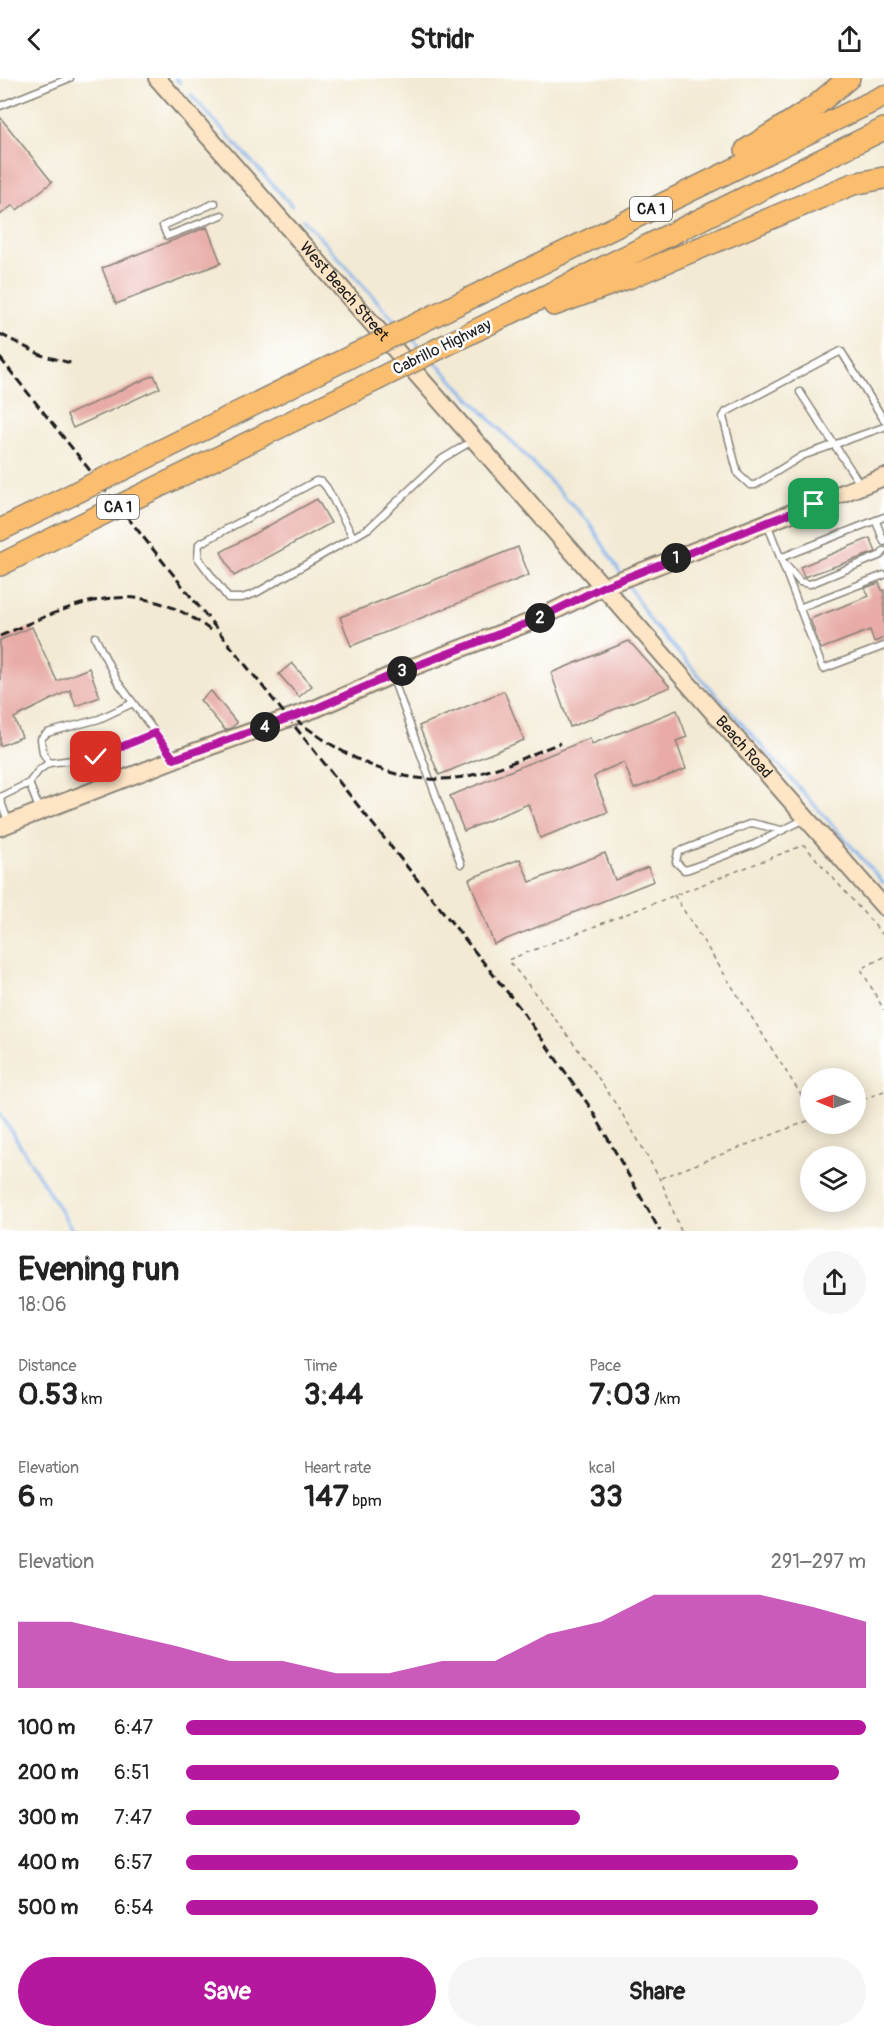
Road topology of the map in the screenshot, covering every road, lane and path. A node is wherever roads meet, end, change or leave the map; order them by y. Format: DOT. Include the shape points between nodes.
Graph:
graph roads {
  1 [pos="70,78"];
  2 [pos="157,78"];
  3 [pos="849,78"];
  4 [pos="884,96"];
  5 [pos="0,106"];
  6 [pos="884,129"];
  7 [pos="884,178"];
  8 [pos="215,203"];
  9 [pos="658,206"];
  10 [pos="222,215"];
  11 [pos="447,345"];
  12 [pos="800,392"];
  13 [pos="884,420"];
  14 [pos="884,427"];
  15 [pos="475,439"];
  16 [pos="832,444"];
  17 [pos="884,477"];
  18 [pos="861,486"];
  19 [pos="884,517"];
  20 [pos="876,521"];
  21 [pos="766,522"];
  22 [pos="0,530"];
  23 [pos="353,537"];
  24 [pos="884,542"];
  25 [pos="884,551"];
  26 [pos="780,558"];
  27 [pos="0,565"];
  28 [pos="884,575"];
  29 [pos="602,587"];
  30 [pos="799,608"];
  31 [pos="95,637"];
  32 [pos="884,646"];
  33 [pos="392,675"];
  34 [pos="133,704"];
  35 [pos="155,733"];
  36 [pos="174,759"];
  37 [pos="49,763"];
  38 [pos="29,783"];
  39 [pos="0,798"];
  40 [pos="40,811"];
  41 [pos="806,818"];
  42 [pos="4,825"];
  43 [pos="781,830"];
  44 [pos="461,864"];
  45 [pos="674,895"];
  46 [pos="884,907"];
  47 [pos="884,936"];
  48 [pos="884,957"];
  49 [pos="884,1010"];
  50 [pos="884,1091"];
  51 [pos="800,1093"];
  52 [pos="866,1098"];
  53 [pos="800,1124"];
  54 [pos="660,1179"];
  55 [pos="681,1231"];
  1 -- 5 [label="lane"];
  2 -- 15 [label="main road, West Beach Street"];
  3 -- 9 [label="highway" via="814,107"];
  4 -- 9 [label="highway, Cabrillo Highway / CA 1"];
  6 -- 11 [label="highway, Cabrillo Highway / CA 1"];
  7 -- 11 [label="highway" via="853,184 628,278"];
  8 -- 10 [label="lane" via="163,226 167,236"];
  9 -- 22 [label="highway, Cabrillo Highway / CA 1, bridge"];
  11 -- 27 [label="highway, Cabrillo Highway / CA 1, bridge"];
  12 -- 16 [label="lane"];
  13 -- 16 [label="lane" via="841,351 723,417 738,474 750,485"];
  14 -- 16 [label="lane"];
  15 -- 23 [label="lane" via="442,459 369,528"];
  15 -- 29 [label="main road, West Beach Street"];
  16 -- 18 [label="lane"];
  17 -- 18 [label="main road"];
  18 -- 21 [label="main road"];
  19 -- 20 [label="lane"];
  20 -- 24 [label="lane"];
  20 -- 26 [label="lane"];
  21 -- 26 [label="lane"];
  21 -- 29 [label="main road"];
  23 -- 23 [label="lane" via="256,593 235,599 228,598 198,558 199,544 316,481 327,488"];
  25 -- 26 [label="lane" via="810,584 800,582"];
  26 -- 30 [label="lane"];
  28 -- 30 [label="lane"];
  29 -- 33 [label="main road" via="538,619"];
  29 -- 41 [label="main road, Beach Road"];
  30 -- 32 [label="lane" via="823,669"];
  31 -- 34 [label="lane"];
  33 -- 36 [label="main road" via="300,714"];
  33 -- 44 [label="lane"];
  34 -- 35 [label="lane"];
  34 -- 37 [label="lane" via="79,726 47,732 41,739"];
  35 -- 36 [label="lane"];
  35 -- 37 [label="lane" via="96,757"];
  36 -- 40 [label="main road"];
  37 -- 38 [label="lane"];
  38 -- 39 [label="lane"];
  38 -- 40 [label="lane"];
  39 -- 42 [label="lane"];
  40 -- 42 [label="main road"];
  41 -- 43 [label="lane"];
  41 -- 46 [label="main road, Beach Road"];
  43 -- 43 [label="lane" via="752,823 678,852 676,862 684,870 689,869"];
  45 -- 47 [label="path" via="804,845"];
  45 -- 51 [label="path"];
  45 -- 54 [label="path" via="507,960 559,1022"];
  48 -- 49 [label="path" via="861,969"];
  50 -- 52 [label="path"];
  53 -- 54 [label="path"];
  54 -- 55 [label="path"];
}
